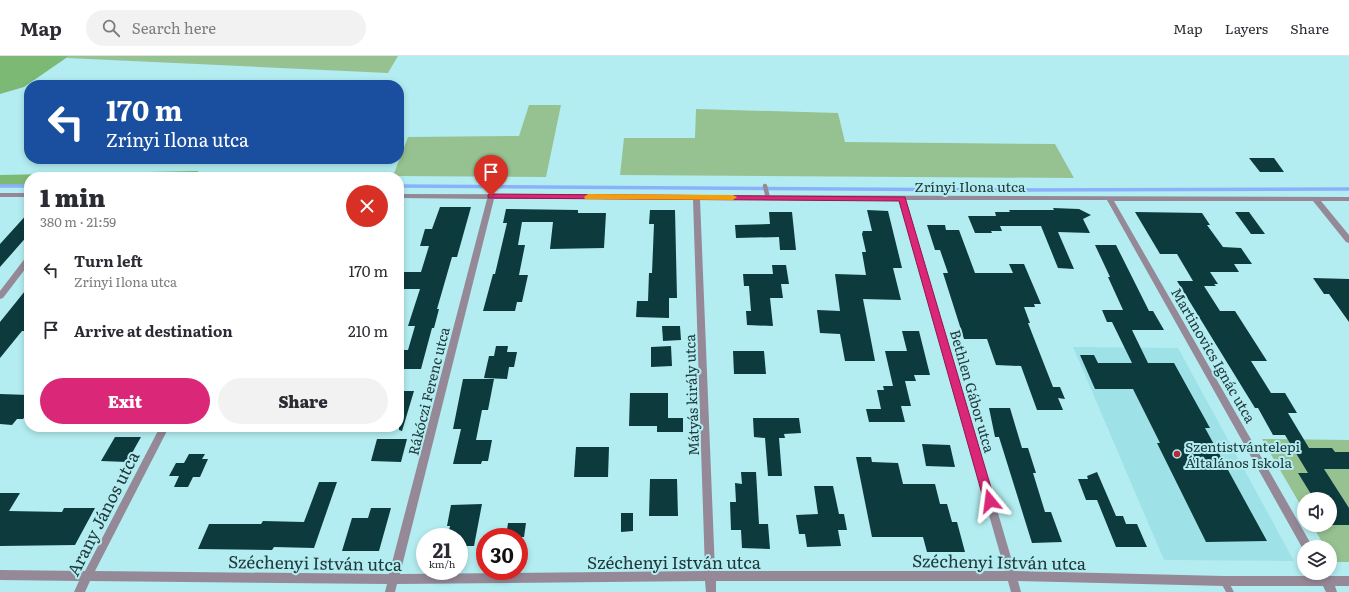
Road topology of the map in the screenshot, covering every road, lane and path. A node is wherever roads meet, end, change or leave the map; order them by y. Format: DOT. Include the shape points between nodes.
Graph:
graph roads {
  1 [pos="765,186"];
  2 [pos="0,195"];
  3 [pos="24,195"];
  4 [pos="767,195"];
  5 [pos="404,196"];
  6 [pos="491,196"];
  7 [pos="696,197"];
  8 [pos="1110,198"];
  9 [pos="902,199"];
  10 [pos="1315,199"];
  11 [pos="1349,199"];
  12 [pos="1349,240"];
  13 [pos="24,265"];
  14 [pos="0,296"];
  15 [pos="162,432"];
  16 [pos="1303,540"];
  17 [pos="0,575"];
  18 [pos="87,576"];
  19 [pos="711,576"];
  20 [pos="1012,576"];
  21 [pos="1297,578"];
  22 [pos="394,579"];
  23 [pos="1337,579"];
  24 [pos="1326,580"];
  25 [pos="1224,581"];
  26 [pos="1349,581"];
  27 [pos="79,592"];
  28 [pos="390,592"];
  29 [pos="711,592"];
  30 [pos="1016,592"];
  31 [pos="1230,592"];
  32 [pos="1332,592"];
  1 -- 4 [label="lane"];
  2 -- 3 [label="street"];
  4 -- 7 [label="street, Zrínyi Ilona utca"];
  4 -- 9 [label="street, Zrínyi Ilona utca"];
  5 -- 6 [label="street, Zrínyi Ilona utca"];
  6 -- 7 [label="street, Zrínyi Ilona utca"];
  6 -- 22 [label="street, Rákóczi Ferenc utca"];
  7 -- 19 [label="street, Mátyás király utca"];
  8 -- 9 [label="street, Zrínyi Ilona utca"];
  8 -- 10 [label="street, Zrínyi Ilona utca"];
  8 -- 16 [label="street, Martinovics Ignác utca"];
  9 -- 20 [label="street, Bethlen Gábor utca"];
  10 -- 11 [label="street, Zrínyi Ilona utca"];
  10 -- 12 [label="street"];
  13 -- 14 [label="street"];
  15 -- 18 [label="street, Arany János utca"];
  17 -- 18 [label="street, Széchenyi István utca"];
  18 -- 22 [label="street, Széchenyi István utca"];
  18 -- 27 [label="street, Arany János utca"];
  19 -- 20 [label="street, Széchenyi István utca"];
  19 -- 22 [label="street, Széchenyi István utca"];
  19 -- 29 [label="street, Mátyás király utca"];
  20 -- 25 [label="street, Széchenyi István utca"];
  20 -- 30 [label="street, Bethlen Gábor utca"];
  21 -- 25 [label="street, Széchenyi István utca"];
  22 -- 28 [label="street, Rákóczi Ferenc utca"];
  23 -- 26 [label="street, Széchenyi István utca"];
  24 -- 32 [label="street"];
  25 -- 31 [label="lane"];
}
